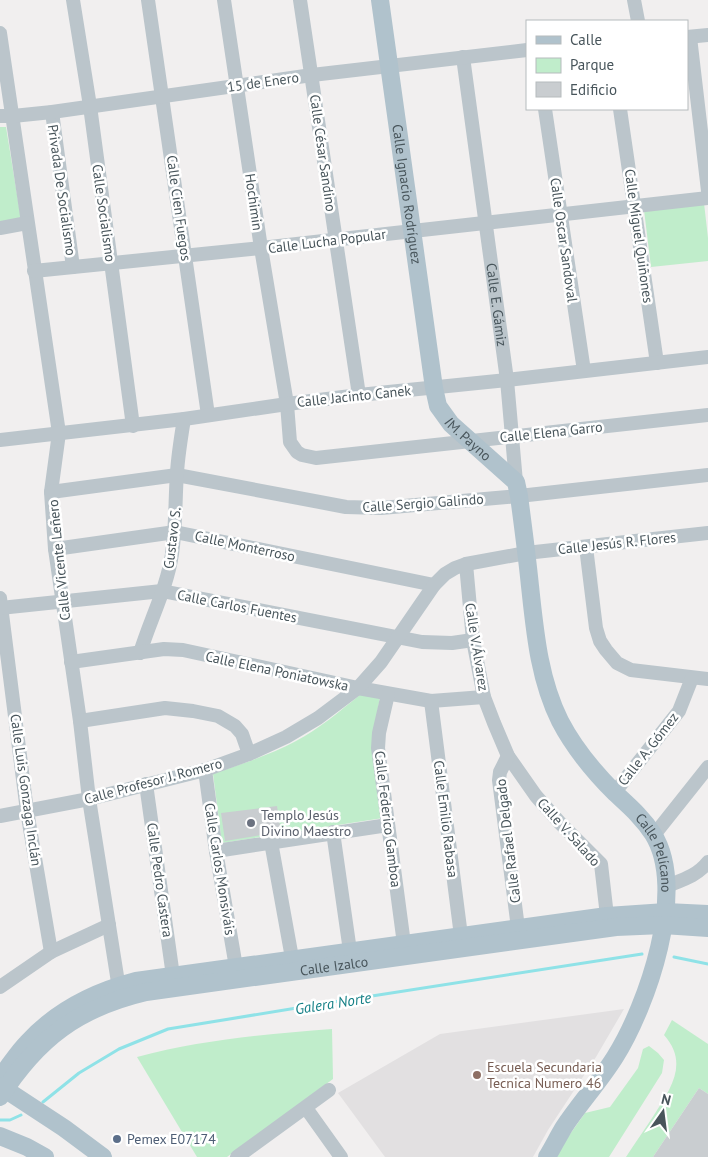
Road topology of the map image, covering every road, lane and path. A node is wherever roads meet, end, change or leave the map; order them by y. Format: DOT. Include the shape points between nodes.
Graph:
graph roads {
  1 [pos="73,0"];
  2 [pos="148,0"];
  3 [pos="224,0"];
  4 [pos="300,0"];
  5 [pos="380,0"];
  6 [pos="634,0"];
  7 [pos="638,20"];
  8 [pos="0,33"];
  9 [pos="708,35"];
  10 [pos="688,37"];
  11 [pos="526,50"];
  12 [pos="463,57"];
  13 [pos="389,65"];
  14 [pos="312,75"];
  15 [pos="238,85"];
  16 [pos="163,96"];
  17 [pos="90,106"];
  18 [pos="545,110"];
  19 [pos="620,110"];
  20 [pos="52,112"];
  21 [pos="6,116"];
  22 [pos="708,191"];
  23 [pos="708,198"];
  24 [pos="635,206"];
  25 [pos="560,215"];
  26 [pos="486,222"];
  27 [pos="27,224"];
  28 [pos="0,228"];
  29 [pos="412,230"];
  30 [pos="336,240"];
  31 [pos="261,248"];
  32 [pos="186,256"];
  33 [pos="111,263"];
  34 [pos="73,267"];
  35 [pos="34,271"];
  36 [pos="708,357"];
  37 [pos="657,363"];
  38 [pos="584,371"];
  39 [pos="507,380"];
  40 [pos="434,388"];
  41 [pos="358,395"];
  42 [pos="287,404"];
  43 [pos="208,415"];
  44 [pos="708,415"];
  45 [pos="184,419"];
  46 [pos="133,426"];
  47 [pos="59,433"];
  48 [pos="512,436"];
  49 [pos="0,440"];
  50 [pos="469,441"];
  51 [pos="177,475"];
  52 [pos="708,475"];
  53 [pos="517,489"];
  54 [pos="52,492"];
  55 [pos="175,532"];
  56 [pos="708,533"];
  57 [pos="586,547"];
  58 [pos="54,549"];
  59 [pos="526,553"];
  60 [pos="466,564"];
  61 [pos="434,585"];
  62 [pos="162,591"];
  63 [pos="62,601"];
  64 [pos="0,605"];
  65 [pos="399,637"];
  66 [pos="473,640"];
  67 [pos="140,653"];
  68 [pos="71,662"];
  69 [pos="692,678"];
  70 [pos="708,679"];
  71 [pos="358,688"];
  72 [pos="388,694"];
  73 [pos="484,696"];
  74 [pos="432,701"];
  75 [pos="80,721"];
  76 [pos="249,754"];
  77 [pos="508,756"];
  78 [pos="708,767"];
  79 [pos="205,770"];
  80 [pos="146,784"];
  81 [pos="615,792"];
  82 [pos="89,799"];
  83 [pos="27,811"];
  84 [pos="0,816"];
  85 [pos="388,825"];
  86 [pos="333,832"];
  87 [pos="654,835"];
  88 [pos="272,842"];
  89 [pos="216,850"];
  90 [pos="708,862"];
  91 [pos="666,886"];
  92 [pos="708,914"];
  93 [pos="607,916"];
  94 [pos="665,918"];
  95 [pos="109,925"];
  96 [pos="518,928"];
  97 [pos="708,928"];
  98 [pos="461,936"];
  99 [pos="404,944"];
  100 [pos="350,951"];
  101 [pos="51,952"];
  102 [pos="292,958"];
  103 [pos="236,967"];
  104 [pos="173,976"];
  105 [pos="0,987"];
  106 [pos="119,992"];
  107 [pos="23,1067"];
  108 [pos="1,1087"];
  109 [pos="330,1090"];
  110 [pos="26,1103"];
  111 [pos="306,1108"];
  112 [pos="3,1140"];
  113 [pos="243,1155"];
  114 [pos="45,1157"];
  115 [pos="103,1157"];
  116 [pos="342,1157"];
  117 [pos="548,1157"];
  1 -- 17 [label="street, Calle Socialismo"];
  2 -- 16 [label="street, Calle Cien Fuegos"];
  3 -- 15 [label="street, Hochimin"];
  4 -- 14 [label="street, Calle César Sandino"];
  5 -- 13 [label="main road, Calle Ignacio Rodríguez"];
  6 -- 7 [label="street"];
  8 -- 21 [label="street, Calle Vicente Leñero"];
  9 -- 10 [label="street"];
  10 -- 22 [label="street"];
  11 -- 12 [label="street, 15 de Enero"];
  12 -- 13 [label="street, 15 de Enero"];
  12 -- 26 [label="street, Calle E. Gámiz"];
  13 -- 14 [label="street, 15 de Enero"];
  13 -- 29 [label="main road, Calle Ignacio Rodríguez"];
  14 -- 15 [label="street, 15 de Enero"];
  14 -- 30 [label="street, Calle César Sandino"];
  15 -- 16 [label="street, 15 de Enero"];
  15 -- 31 [label="street, Hochimin"];
  16 -- 17 [label="street, 15 de Enero"];
  16 -- 32 [label="street, Calle Cien Fuegos"];
  17 -- 20 [label="street, 15 de Enero"];
  17 -- 33 [label="street, Calle Socialismo"];
  18 -- 25 [label="street, Calle Oscar Sandoval"];
  19 -- 24 [label="street, Calle Miguel Quiñones"];
  20 -- 21 [label="street, 15 de Enero"];
  20 -- 34 [label="street, Privada De Socialismo"];
  21 -- 27 [label="street, Calle Vicente Leñero"];
  23 -- 24 [label="street, Calle Lucha Popular"];
  24 -- 25 [label="street, Calle Lucha Popular"];
  24 -- 37 [label="street, Calle Miguel Quiñones"];
  25 -- 26 [label="street, Calle Lucha Popular"];
  25 -- 38 [label="street, Calle Oscar Sandoval"];
  26 -- 29 [label="street, Calle Lucha Popular"];
  26 -- 39 [label="street, Calle E. Gámiz"];
  27 -- 28 [label="street"];
  27 -- 35 [label="street, Calle Vicente Leñero"];
  29 -- 30 [label="street, Calle Lucha Popular"];
  29 -- 40 [label="main road, Calle Ignacio Rodríguez"];
  30 -- 31 [label="street, Calle Lucha Popular"];
  30 -- 41 [label="street, Calle César Sandino"];
  31 -- 32 [label="street, Calle Lucha Popular"];
  31 -- 42 [label="street, Hochimin"];
  32 -- 33 [label="street, Calle Lucha Popular"];
  32 -- 43 [label="street, Calle Cien Fuegos"];
  33 -- 34 [label="street, Calle Lucha Popular"];
  33 -- 46 [label="street, Calle Socialismo"];
  34 -- 35 [label="street, Calle Lucha Popular"];
  35 -- 47 [label="street, Calle Vicente Leñero"];
  36 -- 37 [label="street, Calle Jacinto Canek"];
  37 -- 38 [label="street, Calle Jacinto Canek"];
  38 -- 39 [label="street, Calle Jacinto Canek"];
  39 -- 40 [label="street, Calle Jacinto Canek"];
  39 -- 48 [label="street, Calle E. Gámiz"];
  40 -- 41 [label="street, Calle Jacinto Canek"];
  40 -- 50 [label="main road, IM. Payno" via="443,415"];
  41 -- 42 [label="street, Calle Jacinto Canek"];
  42 -- 43 [label="street, Calle Jacinto Canek"];
  42 -- 50 [label="street, Calle Elena Garro" via="290,442 297,452 306,457"];
  43 -- 45 [label="street, Calle Jacinto Canek"];
  44 -- 48 [label="street, Calle Elena Garro"];
  45 -- 46 [label="street, Calle Jacinto Canek"];
  45 -- 51 [label="street, Gustavo S."];
  46 -- 47 [label="street, Calle Jacinto Canek"];
  47 -- 49 [label="street, Calle Jacinto Canek"];
  47 -- 54 [label="street, Calle Vicente Leñero"];
  48 -- 50 [label="street, Calle Elena Garro"];
  48 -- 53 [label="street, Calle E. Gámiz"];
  50 -- 53 [label="main road, IM. Payno"];
  51 -- 53 [label="street, Calle Sergio Galindo" via="363,508"];
  51 -- 54 [label="street, Calle Sergio Galindo"];
  51 -- 55 [label="street, Gustavo S."];
  52 -- 53 [label="street, Calle Sergio Galindo"];
  53 -- 59 [label="main road, Calle E. Gámiz"];
  54 -- 58 [label="street, Calle Vicente Leñero"];
  55 -- 58 [label="street, Calle Monterroso"];
  55 -- 61 [label="street, Calle Monterroso"];
  55 -- 62 [label="street, Gustavo S."];
  56 -- 57 [label="street, Calle Jesús R. Flores"];
  57 -- 59 [label="street, Calle Jesús R. Flores"];
  57 -- 69 [label="street" via="596,628 606,650 631,670"];
  58 -- 63 [label="street, Calle Vicente Leñero"];
  59 -- 60 [label="street, Calle Profesor J. Romero"];
  59 -- 81 [label="main road, Calle Pelícano" via="534,624 546,684 560,721 575,746"];
  60 -- 61 [label="street, Calle Profesor J. Romero" via="455,568"];
  60 -- 66 [label="street, Calle V. Álvarez"];
  61 -- 65 [label="street, Calle Profesor J. Romero"];
  62 -- 63 [label="street, Calle Carlos Fuentes"];
  62 -- 65 [label="street, Calle Carlos Fuentes"];
  62 -- 67 [label="street, Gustavo S."];
  63 -- 64 [label="street, Calle Carlos Fuentes"];
  63 -- 68 [label="street, Calle Vicente Leñero"];
  64 -- 83 [label="street, Calle Luis Gonzaga Inclán"];
  65 -- 66 [label="street, Calle Carlos Fuentes" via="437,643"];
  65 -- 71 [label="street, Calle Profesor J. Romero"];
  66 -- 73 [label="street, Calle V. Álvarez"];
  67 -- 68 [label="street, Calle Elena Poniatowska"];
  67 -- 71 [label="street, Calle Elena Poniatowska" via="183,650"];
  68 -- 75 [label="street, Calle Vicente Leñero"];
  69 -- 70 [label="street"];
  69 -- 81 [label="street, Calle A. Gómez" via="679,711"];
  71 -- 72 [label="street, Calle Elena Poniatowska"];
  71 -- 76 [label="street, Calle Profesor J. Romero" via="318,718"];
  72 -- 74 [label="street, Calle Elena Poniatowska"];
  72 -- 85 [label="street, Calle Federico Gamboa" via="378,748"];
  73 -- 74 [label="street, Calle Elena Poniatowska"];
  73 -- 77 [label="street, Calle V. Álvarez"];
  74 -- 98 [label="street, Calle Emilio Rabasa"];
  75 -- 76 [label="street" via="165,708 193,711 218,716 235,726 242,734"];
  75 -- 82 [label="street, Calle Vicente Leñero"];
  76 -- 79 [label="street, Calle Profesor J. Romero"];
  77 -- 93 [label="street, Calle V. Salado" via="536,796 601,864"];
  77 -- 96 [label="street, Calle Rafael Delgado" via="499,780"];
  78 -- 87 [label="street"];
  79 -- 80 [label="street, Calle Profesor J. Romero"];
  79 -- 89 [label="street, Calle Carlos Monsiváis"];
  80 -- 82 [label="street, Calle Profesor J. Romero"];
  80 -- 104 [label="street, Calle Pedro Castera"];
  81 -- 87 [label="main road, Calle Pelícano"];
  82 -- 83 [label="street, Calle Profesor J. Romero"];
  82 -- 95 [label="street, Calle Vicente Leñero"];
  83 -- 84 [label="street, Calle Profesor J. Romero"];
  83 -- 101 [label="street, Calle Luis Gonzaga Inclán"];
  85 -- 86 [label="street"];
  85 -- 99 [label="street, Calle Federico Gamboa"];
  86 -- 88 [label="street"];
  86 -- 100 [label="street"];
  87 -- 91 [label="main road, Calle Pelícano" via="662,855"];
  88 -- 89 [label="street"];
  88 -- 102 [label="street"];
  89 -- 103 [label="street, Calle Carlos Monsiváis"];
  90 -- 91 [label="street" via="689,878"];
  91 -- 94 [label="main road, Calle Pelícano"];
  92 -- 94 [label="main road, Calle Izalco"];
  93 -- 94 [label="main road, Calle Izalco"];
  93 -- 96 [label="main road, Calle Izalco"];
  94 -- 97 [label="main road, Calle Izalco"];
  94 -- 106 [label="main road, Calle Izalco" via="146,992"];
  94 -- 117 [label="main road, Calle Pelícano" via="645,993 628,1030 615,1056 564,1127"];
  95 -- 101 [label="street"];
  95 -- 106 [label="street, Calle Vicente Leñero"];
  96 -- 98 [label="main road, Calle Izalco"];
  98 -- 99 [label="main road, Calle Izalco"];
  99 -- 100 [label="main road, Calle Izalco"];
  100 -- 102 [label="main road, Calle Izalco"];
  101 -- 105 [label="street"];
  102 -- 103 [label="main road, Calle Izalco"];
  103 -- 104 [label="main road, Calle Izalco"];
  104 -- 106 [label="main road, Calle Izalco" via="136,981"];
  106 -- 107 [label="main road, Calle Izalco" via="50,1037"];
  106 -- 108 [label="main road, Calle Izalco" via="95,994 69,1007 45,1025 26,1043"];
  107 -- 108 [label="main road, Calle Izalco"];
  107 -- 110 [label="main road"];
  108 -- 110 [label="main road"];
  109 -- 111 [label="street"];
  110 -- 115 [label="main road"];
  111 -- 113 [label="street"];
  111 -- 116 [label="street"];
  112 -- 114 [label="main road"];
}
